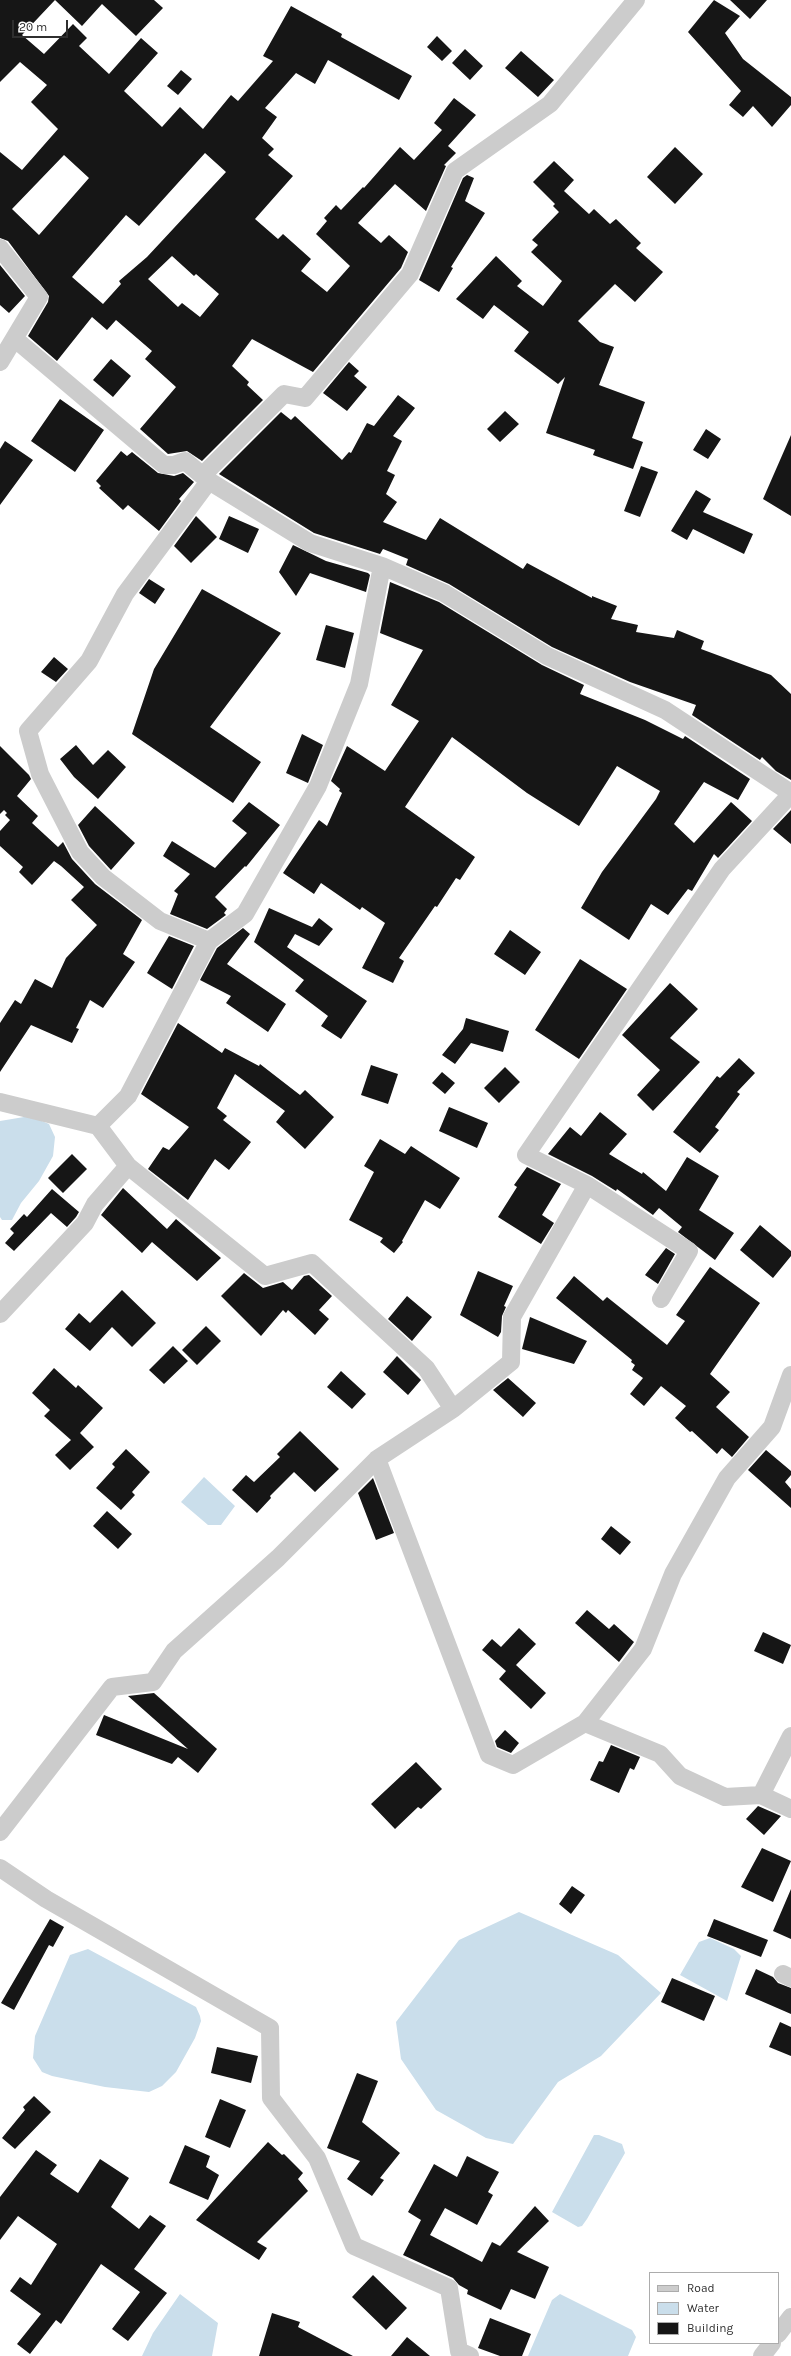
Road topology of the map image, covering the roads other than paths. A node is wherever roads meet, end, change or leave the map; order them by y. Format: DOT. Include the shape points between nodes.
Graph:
graph roads {
  1 [pos="636,0"];
  2 [pos="620,7"];
  3 [pos="0,248"];
  4 [pos="15,339"];
  5 [pos="0,362"];
  6 [pos="206,478"];
  7 [pos="382,566"];
  8 [pos="791,793"];
  9 [pos="209,941"];
  10 [pos="0,1102"];
  11 [pos="98,1126"];
  12 [pos="128,1166"];
  13 [pos="587,1186"];
  14 [pos="661,1299"];
  15 [pos="0,1314"];
  16 [pos="791,1375"];
  17 [pos="453,1410"];
  18 [pos="377,1459"];
  19 [pos="585,1723"];
  20 [pos="791,1736"];
  21 [pos="761,1795"];
  22 [pos="791,1809"];
  23 [pos="0,1832"];
  24 [pos="0,1868"];
  25 [pos="791,2317"];
  26 [pos="779,2333"];
  27 [pos="771,2344"];
  28 [pos="462,2354"];
  29 [pos="762,2356"];
  1 -- 2 [label="street"];
  2 -- 6 [label="street" via="550,104 455,171 410,274 305,398 284,394"];
  3 -- 4 [label="street" via="39,297"];
  4 -- 5 [label="street"];
  4 -- 6 [label="street" via="164,465 185,461"];
  6 -- 7 [label="street" via="310,543"];
  6 -- 9 [label="street" via="125,594 89,661 28,731 40,774 80,852 103,878 160,920"];
  7 -- 8 [label="street" via="444,593 547,656 665,710"];
  7 -- 9 [label="street" via="359,684 318,786 246,914"];
  8 -- 13 [label="street" via="722,869 526,1155"];
  9 -- 11 [label="street" via="128,1096"];
  10 -- 11 [label="street"];
  11 -- 12 [label="street"];
  12 -- 15 [label="street" via="95,1204 85,1223"];
  12 -- 17 [label="street" via="265,1276 312,1263 426,1368"];
  13 -- 14 [label="street" via="689,1251"];
  13 -- 17 [label="street" via="512,1317 511,1362"];
  16 -- 19 [label="street" via="772,1427 728,1478 673,1574 643,1649"];
  17 -- 18 [label="street"];
  18 -- 19 [label="street" via="489,1755 513,1765"];
  18 -- 23 [label="street" via="278,1558 174,1651 153,1682 112,1687"];
  19 -- 21 [label="street" via="660,1754 680,1776 725,1797"];
  20 -- 21 [label="street"];
  21 -- 22 [label="street"];
  24 -- 28 [label="street" via="46,1900 270,2028 271,2098 317,2158 354,2246 449,2288"];
  25 -- 26 [label="street"];
  27 -- 29 [label="street"];
}
